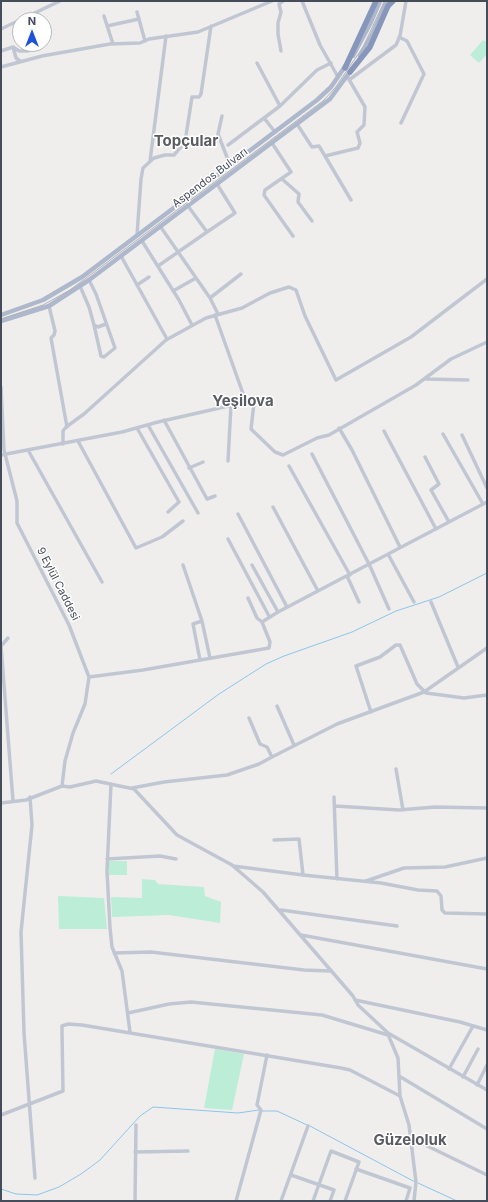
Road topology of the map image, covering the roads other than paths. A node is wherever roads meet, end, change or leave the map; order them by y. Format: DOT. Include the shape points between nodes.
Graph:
graph roads {
  1 [pos="60,1"];
  2 [pos="272,1"];
  3 [pos="283,1"];
  4 [pos="302,1"];
  5 [pos="376,1"];
  6 [pos="380,1"];
  7 [pos="393,1"];
  8 [pos="406,1"];
  9 [pos="386,3"];
  10 [pos="137,12"];
  11 [pos="104,16"];
  12 [pos="139,19"];
  13 [pos="107,26"];
  14 [pos="212,26"];
  15 [pos="1,29"];
  16 [pos="166,36"];
  17 [pos="399,37"];
  18 [pos="145,41"];
  19 [pos="113,44"];
  20 [pos="12,47"];
  21 [pos="1,51"];
  22 [pos="281,51"];
  23 [pos="14,52"];
  24 [pos="20,61"];
  25 [pos="257,63"];
  26 [pos="331,63"];
  27 [pos="1,67"];
  28 [pos="345,68"];
  29 [pos="349,76"];
  30 [pos="338,77"];
  31 [pos="280,106"];
  32 [pos="222,116"];
  33 [pos="264,118"];
  34 [pos="401,123"];
  35 [pos="297,124"];
  36 [pos="275,132"];
  37 [pos="272,143"];
  38 [pos="228,145"];
  39 [pos="325,156"];
  40 [pos="150,161"];
  41 [pos="230,165"];
  42 [pos="282,179"];
  43 [pos="216,184"];
  44 [pos="351,200"];
  45 [pos="188,206"];
  46 [pos="312,221"];
  47 [pos="160,226"];
  48 [pos="207,232"];
  49 [pos="137,235"];
  50 [pos="293,236"];
  51 [pos="142,241"];
  52 [pos="178,251"];
  53 [pos="121,256"];
  54 [pos="158,266"];
  55 [pos="241,274"];
  56 [pos="149,276"];
  57 [pos="196,278"];
  58 [pos="487,279"];
  59 [pos="89,280"];
  60 [pos="137,285"];
  61 [pos="80,286"];
  62 [pos="173,291"];
  63 [pos="210,298"];
  64 [pos="49,306"];
  65 [pos="1,315"];
  66 [pos="216,315"];
  67 [pos="1,321"];
  68 [pos="106,324"];
  69 [pos="94,325"];
  70 [pos="192,325"];
  71 [pos="167,339"];
  72 [pos="487,342"];
  73 [pos="424,379"];
  74 [pos="468,380"];
  75 [pos="1,386"];
  76 [pos="246,402"];
  77 [pos="231,405"];
  78 [pos="164,420"];
  79 [pos="148,425"];
  80 [pos="67,427"];
  81 [pos="137,428"];
  82 [pos="339,428"];
  83 [pos="384,431"];
  84 [pos="443,434"];
  85 [pos="462,435"];
  86 [pos="78,441"];
  87 [pos="63,444"];
  88 [pos="28,450"];
  89 [pos="3,454"];
  90 [pos="312,454"];
  91 [pos="425,457"];
  92 [pos="228,461"];
  93 [pos="203,462"];
  94 [pos="289,466"];
  95 [pos="189,468"];
  96 [pos="487,488"];
  97 [pos="215,496"];
  98 [pos="487,502"];
  99 [pos="483,504"];
  100 [pos="273,507"];
  101 [pos="168,512"];
  102 [pos="198,513"];
  103 [pos="238,514"];
  104 [pos="183,521"];
  105 [pos="449,522"];
  106 [pos="436,529"];
  107 [pos="228,538"];
  108 [pos="400,547"];
  109 [pos="388,554"];
  110 [pos="369,564"];
  111 [pos="183,565"];
  112 [pos="252,565"];
  113 [pos="348,575"];
  114 [pos="102,582"];
  115 [pos="318,591"];
  116 [pos="248,598"];
  117 [pos="359,602"];
  118 [pos="414,602"];
  119 [pos="431,602"];
  120 [pos="287,607"];
  121 [pos="389,609"];
  122 [pos="278,612"];
  123 [pos="269,616"];
  124 [pos="202,621"];
  125 [pos="262,622"];
  126 [pos="8,638"];
  127 [pos="487,648"];
  128 [pos="210,658"];
  129 [pos="200,660"];
  130 [pos="458,667"];
  131 [pos="89,678"];
  132 [pos="424,692"];
  133 [pos="487,695"];
  134 [pos="277,706"];
  135 [pos="370,712"];
  136 [pos="250,718"];
  137 [pos="294,745"];
  138 [pos="272,757"];
  139 [pos="396,769"];
  140 [pos="111,784"];
  141 [pos="62,786"];
  142 [pos="131,789"];
  143 [pos="334,797"];
  144 [pos="30,798"];
  145 [pos="13,801"];
  146 [pos="1,803"];
  147 [pos="335,806"];
  148 [pos="487,808"];
  149 [pos="403,810"];
  150 [pos="274,840"];
  151 [pos="487,858"];
  152 [pos="107,859"];
  153 [pos="176,859"];
  154 [pos="232,865"];
  155 [pos="303,875"];
  156 [pos="337,878"];
  157 [pos="365,881"];
  158 [pos="280,910"];
  159 [pos="487,914"];
  160 [pos="397,926"];
  161 [pos="301,935"];
  162 [pos="114,953"];
  163 [pos="487,969"];
  164 [pos="330,970"];
  165 [pos="355,1000"];
  166 [pos="128,1013"];
  167 [pos="473,1026"];
  168 [pos="487,1030"];
  169 [pos="130,1032"];
  170 [pos="387,1033"];
  171 [pos="478,1050"];
  172 [pos="267,1055"];
  173 [pos="487,1065"];
  174 [pos="449,1069"];
  175 [pos="399,1076"];
  176 [pos="463,1077"];
  177 [pos="477,1085"];
  178 [pos="487,1090"];
  179 [pos="400,1096"];
  180 [pos="30,1105"];
  181 [pos="1,1115"];
  182 [pos="136,1125"];
  183 [pos="308,1126"];
  184 [pos="487,1129"];
  185 [pos="411,1138"];
  186 [pos="188,1151"];
  187 [pos="135,1152"];
  188 [pos="356,1169"];
  189 [pos="291,1175"];
  190 [pos="487,1176"];
  191 [pos="36,1178"];
  192 [pos="319,1185"];
  193 [pos="135,1201"];
  194 [pos="236,1201"];
  195 [pos="281,1201"];
  196 [pos="314,1201"];
  197 [pos="330,1201"];
  198 [pos="345,1201"];
  199 [pos="406,1201"];
  200 [pos="414,1201"];
  1 -- 15 [label="street"];
  2 -- 14 [label="street"];
  3 -- 22 [label="street" via="279,4 281,12 278,23"];
  4 -- 26 [label="street" via="320,45"];
  5 -- 28 [label="highway"];
  6 -- 28 [label="main road, Aspendos Bulvarı" via="360,45"];
  7 -- 29 [label="highway" via="388,6 370,47"];
  8 -- 17 [label="street"];
  9 -- 29 [label="main road, Aspendos Bulvarı"];
  10 -- 12 [label="street"];
  11 -- 13 [label="street"];
  12 -- 13 [label="street"];
  12 -- 18 [label="street"];
  13 -- 19 [label="street"];
  14 -- 16 [label="street" via="198,32"];
  14 -- 40 [label="street" via="202,94 199,97 192,97 185,142 174,154 165,154"];
  16 -- 18 [label="street"];
  16 -- 40 [label="street"];
  17 -- 29 [label="street" via="396,45 390,50"];
  17 -- 34 [label="street" via="406,41 424,74"];
  18 -- 19 [label="street"];
  19 -- 24 [label="street"];
  20 -- 21 [label="street"];
  23 -- 24 [label="street"];
  24 -- 27 [label="street"];
  25 -- 31 [label="street"];
  26 -- 30 [label="street"];
  26 -- 31 [label="street" via="317,70"];
  28 -- 30 [label="main road, Aspendos Bulvarı"];
  29 -- 35 [label="main road, Aspendos Bulvarı" via="330,99"];
  29 -- 39 [label="street" via="365,107 364,125 357,132 360,143 358,148"];
  30 -- 36 [label="main road, Aspendos Bulvarı" via="326,92"];
  31 -- 33 [label="street"];
  32 -- 41 [label="street" via="218,134"];
  33 -- 36 [label="street"];
  33 -- 38 [label="street"];
  35 -- 37 [label="main road, Aspendos Bulvarı"];
  35 -- 39 [label="street" via="312,147 319,146"];
  36 -- 41 [label="main road, Aspendos Bulvarı"];
  37 -- 42 [label="street" via="291,172"];
  37 -- 43 [label="main road, Aspendos Bulvarı"];
  39 -- 44 [label="street"];
  40 -- 49 [label="street" via="144,168 141,180"];
  41 -- 49 [label="main road, Aspendos Bulvarı"];
  42 -- 46 [label="street" via="299,194 298,202"];
  42 -- 50 [label="street" via="266,190 264,195"];
  43 -- 45 [label="main road, Aspendos Bulvarı"];
  43 -- 48 [label="street" via="235,212"];
  45 -- 47 [label="main road, Aspendos Bulvarı"];
  45 -- 48 [label="street"];
  47 -- 51 [label="main road, Aspendos Bulvarı"];
  47 -- 52 [label="street"];
  48 -- 52 [label="street"];
  49 -- 65 [label="main road, Aspendos Bulvarı" via="69,286 37,303"];
  51 -- 53 [label="main road, Aspendos Bulvarı"];
  51 -- 54 [label="street"];
  52 -- 54 [label="street"];
  52 -- 57 [label="street"];
  53 -- 59 [label="main road, Aspendos Bulvarı"];
  53 -- 60 [label="street"];
  54 -- 62 [label="street"];
  55 -- 63 [label="street"];
  56 -- 60 [label="street"];
  57 -- 62 [label="street"];
  57 -- 63 [label="street"];
  58 -- 66 [label="street" via="411,337 336,380 293,288"];
  59 -- 61 [label="main road, Aspendos Bulvarı"];
  59 -- 68 [label="street"];
  60 -- 71 [label="street"];
  61 -- 64 [label="main road, Aspendos Bulvarı"];
  61 -- 69 [label="street"];
  62 -- 70 [label="street"];
  63 -- 66 [label="street"];
  64 -- 67 [label="main road, Aspendos Bulvarı"];
  64 -- 80 [label="street" via="55,331 50,338"];
  66 -- 70 [label="street"];
  66 -- 76 [label="street"];
  68 -- 69 [label="street" via="98,327"];
  68 -- 69 [label="street" via="115,348 104,357 101,356"];
  70 -- 71 [label="street"];
  71 -- 80 [label="street"];
  72 -- 73 [label="street" via="451,359"];
  73 -- 74 [label="street"];
  73 -- 82 [label="street"];
  75 -- 89 [label="street, 9 Eylül Caddesi"];
  76 -- 77 [label="street"];
  76 -- 82 [label="street" via="254,403 251,429 281,455 317,438 325,437"];
  77 -- 78 [label="street"];
  77 -- 92 [label="street"];
  78 -- 79 [label="street"];
  78 -- 95 [label="street"];
  79 -- 81 [label="street"];
  79 -- 102 [label="street"];
  80 -- 87 [label="street" via="63,431"];
  81 -- 86 [label="street"];
  81 -- 101 [label="street" via="179,502"];
  82 -- 108 [label="street"];
  83 -- 106 [label="street"];
  84 -- 99 [label="street"];
  85 -- 96 [label="street"];
  86 -- 87 [label="street"];
  86 -- 104 [label="street" via="136,548 162,537"];
  87 -- 88 [label="street"];
  88 -- 89 [label="street"];
  88 -- 114 [label="street"];
  89 -- 131 [label="street, 9 Eylül Caddesi" via="17,501 17,523 67,620"];
  90 -- 110 [label="street"];
  91 -- 105 [label="street" via="439,484 431,490"];
  93 -- 95 [label="street"];
  94 -- 113 [label="street"];
  95 -- 97 [label="street" via="207,499"];
  98 -- 99 [label="street"];
  99 -- 105 [label="street"];
  100 -- 115 [label="street"];
  103 -- 120 [label="street"];
  105 -- 106 [label="street"];
  106 -- 108 [label="street"];
  107 -- 123 [label="street"];
  108 -- 109 [label="street"];
  109 -- 110 [label="street"];
  109 -- 118 [label="street"];
  110 -- 113 [label="street"];
  110 -- 121 [label="street"];
  111 -- 124 [label="street"];
  112 -- 122 [label="street"];
  113 -- 115 [label="street"];
  113 -- 117 [label="street"];
  115 -- 120 [label="street"];
  116 -- 125 [label="street"];
  119 -- 130 [label="street"];
  120 -- 122 [label="street"];
  122 -- 123 [label="street"];
  123 -- 125 [label="street"];
  124 -- 128 [label="street"];
  124 -- 129 [label="street" via="193,624"];
  125 -- 128 [label="street" via="270,642 269,648"];
  126 -- 145 [label="street" via="1,646"];
  127 -- 130 [label="street"];
  128 -- 129 [label="street"];
  129 -- 131 [label="street"];
  130 -- 132 [label="street"];
  131 -- 141 [label="street" via="84,704 65,761"];
  132 -- 133 [label="street" via="434,696 464,698"];
  132 -- 135 [label="street"];
  132 -- 135 [label="street" via="417,684 400,645 396,645 380,657 356,666"];
  134 -- 137 [label="street"];
  135 -- 137 [label="street" via="337,724"];
  136 -- 138 [label="street" via="260,744 267,747"];
  137 -- 138 [label="street"];
  138 -- 142 [label="street" via="255,766 227,775 164,782"];
  139 -- 149 [label="street"];
  140 -- 141 [label="street" via="96,781 70,787"];
  140 -- 142 [label="street"];
  140 -- 152 [label="street"];
  141 -- 144 [label="street"];
  142 -- 154 [label="street" via="138,793 177,835"];
  143 -- 147 [label="street"];
  144 -- 145 [label="street"];
  144 -- 180 [label="street" via="32,825 21,932 24,1033"];
  145 -- 146 [label="street"];
  147 -- 149 [label="street"];
  147 -- 156 [label="street"];
  148 -- 149 [label="street" via="435,807"];
  150 -- 155 [label="street" via="300,839"];
  151 -- 157 [label="street" via="445,867 404,868"];
  152 -- 153 [label="street" via="160,856"];
  152 -- 162 [label="street" via="110,928"];
  154 -- 155 [label="street"];
  154 -- 158 [label="street"];
  155 -- 156 [label="street"];
  156 -- 157 [label="street"];
  157 -- 159 [label="street" via="437,891 442,910 445,912"];
  158 -- 160 [label="street"];
  158 -- 161 [label="street"];
  161 -- 163 [label="street"];
  161 -- 164 [label="street"];
  162 -- 164 [label="street" via="151,952 304,970"];
  162 -- 166 [label="street" via="122,971"];
  164 -- 165 [label="street"];
  165 -- 167 [label="street"];
  165 -- 170 [label="street"];
  166 -- 169 [label="street"];
  166 -- 170 [label="street" via="191,1002 322,1015"];
  167 -- 168 [label="street"];
  167 -- 174 [label="street"];
  169 -- 172 [label="street"];
  169 -- 180 [label="street" via="72,1024 62,1026 64,1091"];
  170 -- 174 [label="street"];
  170 -- 175 [label="street" via="398,1058"];
  171 -- 176 [label="street"];
  172 -- 179 [label="street" via="350,1070"];
  172 -- 194 [label="street" via="257,1105 260,1109"];
  173 -- 177 [label="street"];
  174 -- 176 [label="street"];
  175 -- 179 [label="street"];
  175 -- 184 [label="street"];
  176 -- 177 [label="street"];
  177 -- 178 [label="street"];
  179 -- 185 [label="street"];
  180 -- 181 [label="street"];
  180 -- 191 [label="street"];
  182 -- 187 [label="street"];
  183 -- 189 [label="street"];
  185 -- 190 [label="street"];
  185 -- 200 [label="street" via="416,1183"];
  186 -- 187 [label="street"];
  187 -- 193 [label="street"];
  188 -- 192 [label="street" via="359,1162 331,1151"];
  188 -- 198 [label="street"];
  188 -- 199 [label="street" via="410,1188"];
  189 -- 192 [label="street"];
  189 -- 195 [label="street"];
  192 -- 196 [label="street"];
  192 -- 197 [label="street" via="334,1190"];
}
